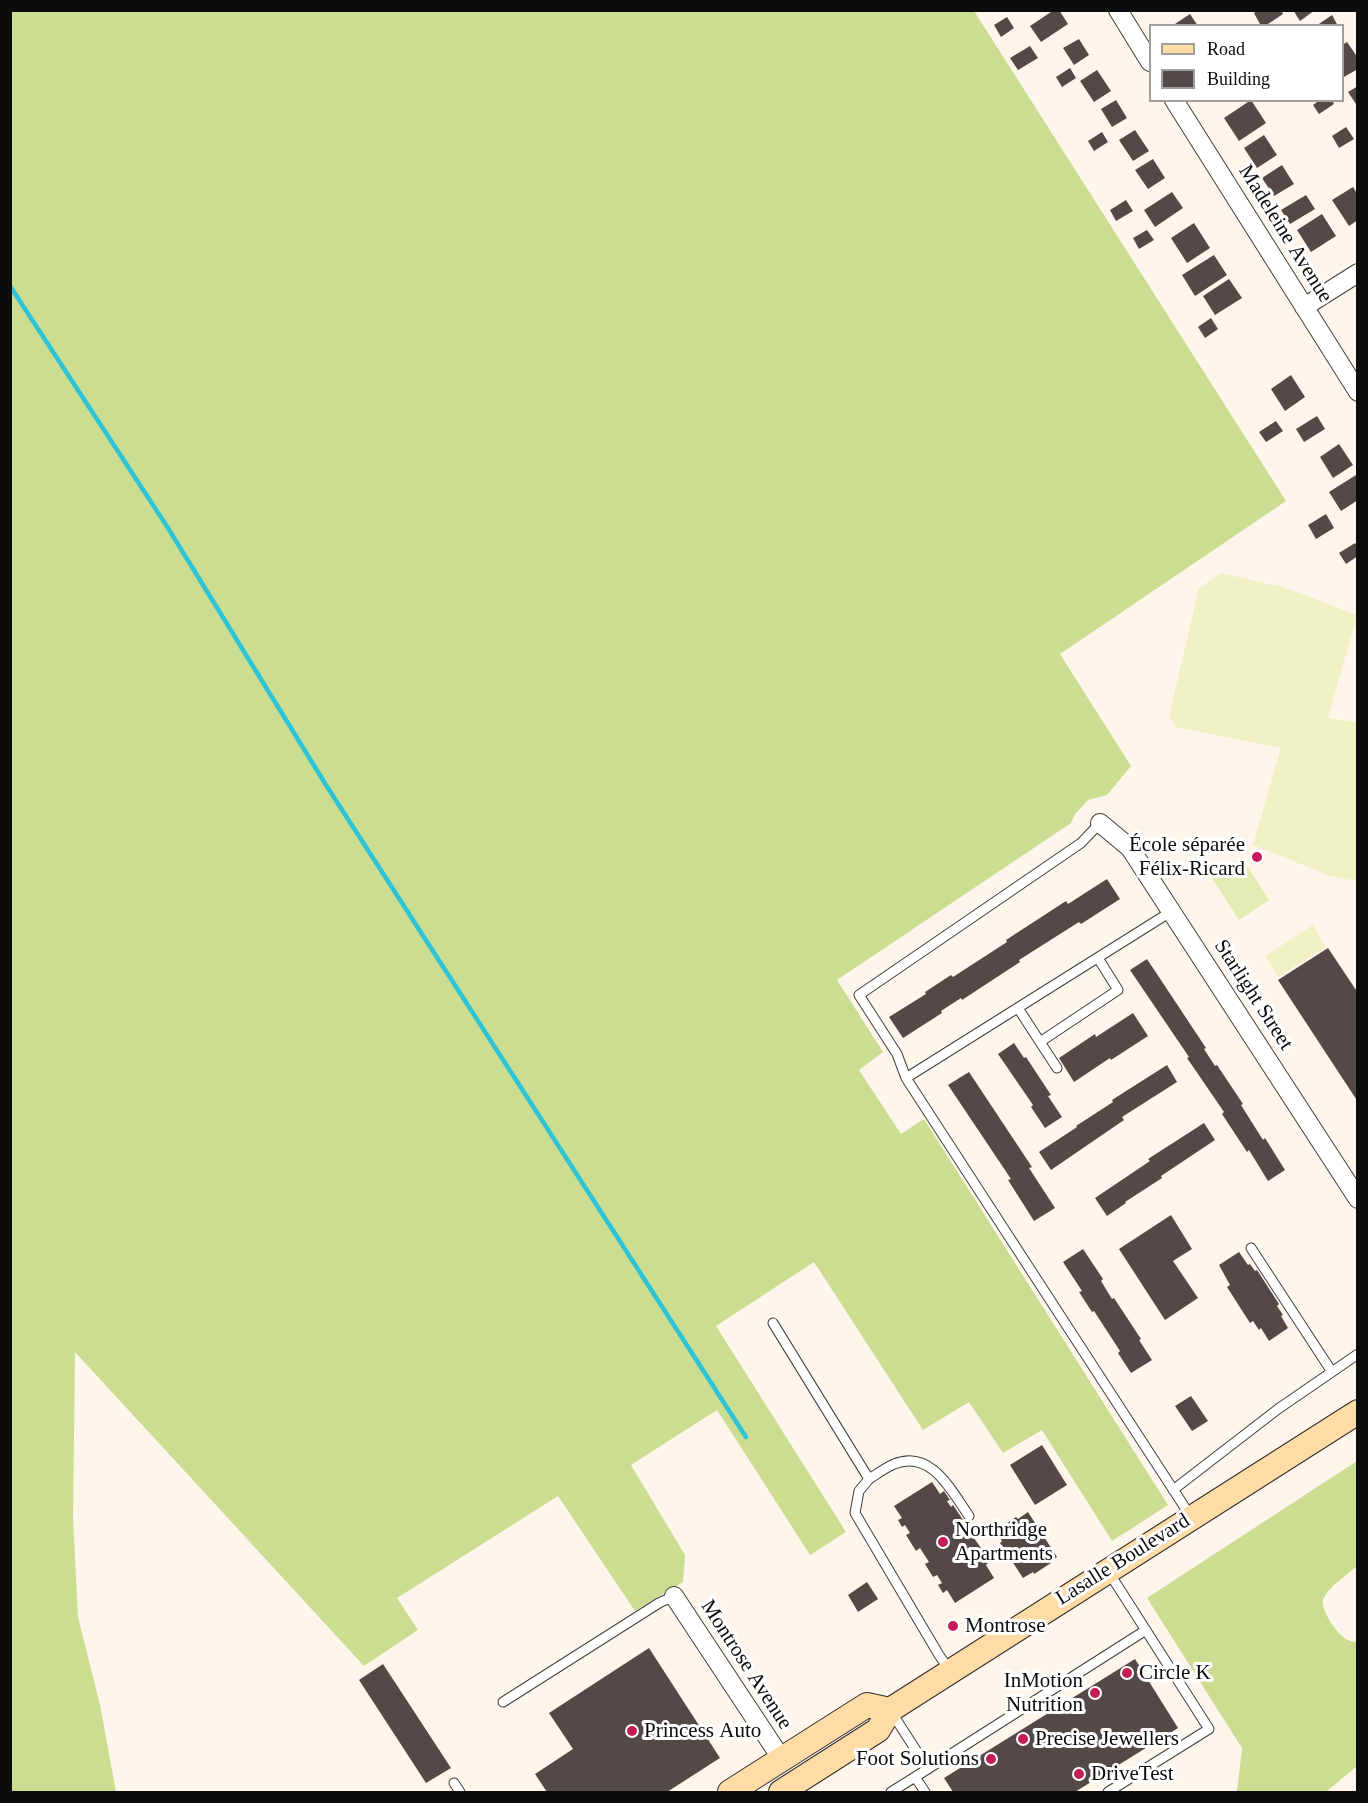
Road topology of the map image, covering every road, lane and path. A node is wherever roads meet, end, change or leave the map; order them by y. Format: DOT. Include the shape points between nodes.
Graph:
graph roads {
  1 [pos="1118,10"];
  2 [pos="1149,60"];
  3 [pos="1175,102"];
  4 [pos="1358,273"];
  5 [pos="1304,307"];
  6 [pos="1358,392"];
  7 [pos="1100,823"];
  8 [pos="1172,911"];
  9 [pos="1098,958"];
  10 [pos="1018,1008"];
  11 [pos="1040,1041"];
  12 [pos="1057,1068"];
  13 [pos="906,1078"];
  14 [pos="1358,1199"];
  15 [pos="1251,1248"];
  16 [pos="773,1323"];
  17 [pos="1358,1354"];
  18 [pos="1332,1372"];
  19 [pos="1358,1412"];
  20 [pos="869,1479"];
  21 [pos="1173,1490"];
  22 [pos="969,1516"];
  23 [pos="1191,1517"];
  24 [pos="1107,1571"];
  25 [pos="674,1596"];
  26 [pos="1146,1630"];
  27 [pos="950,1671"];
  28 [pos="503,1702"];
  29 [pos="890,1710"];
  30 [pos="781,1758"];
  31 [pos="928,1769"];
  32 [pos="915,1777"];
  33 [pos="454,1783"];
  34 [pos="460,1792"];
  35 [pos="730,1792"];
  36 [pos="781,1792"];
  37 [pos="891,1792"];
  38 [pos="925,1792"];
  39 [pos="1108,1792"];
  1 -- 2 [label="street"];
  3 -- 5 [label="street, Madeleine Avenue"];
  4 -- 5 [label="street"];
  5 -- 6 [label="street, Madeleine Avenue"];
  7 -- 8 [label="street, Starlight Street" via="1130,848"];
  7 -- 13 [label="lane" via="1082,843 859,995 897,1054"];
  8 -- 9 [label="lane"];
  8 -- 14 [label="street, Starlight Street"];
  9 -- 10 [label="lane"];
  9 -- 11 [label="lane" via="1118,990"];
  10 -- 11 [label="lane"];
  10 -- 13 [label="lane"];
  11 -- 12 [label="lane"];
  13 -- 21 [label="lane"];
  15 -- 18 [label="lane"];
  16 -- 20 [label="lane"];
  17 -- 18 [label="lane"];
  18 -- 21 [label="lane"];
  19 -- 23 [label="main road, Lasalle Boulevard"];
  20 -- 22 [label="lane" via="894,1464 915,1460 928,1465 943,1479"];
  20 -- 27 [label="lane" via="859,1491 855,1513"];
  21 -- 23 [label="lane"];
  23 -- 24 [label="main road, Lasalle Boulevard"];
  24 -- 26 [label="lane"];
  24 -- 27 [label="main road, Lasalle Boulevard"];
  25 -- 28 [label="lane"];
  25 -- 30 [label="street, Montrose Avenue"];
  26 -- 31 [label="lane"];
  26 -- 39 [label="lane" via="1209,1729"];
  27 -- 29 [label="main road, Lasalle Boulevard"];
  29 -- 30 [label="main road" via="867,1705"];
  29 -- 31 [label="lane"];
  29 -- 36 [label="main road, Lasalle Boulevard" via="878,1730"];
  30 -- 35 [label="main road"];
  31 -- 32 [label="lane"];
  32 -- 37 [label="lane"];
  32 -- 38 [label="lane"];
  33 -- 34 [label="lane"];
}
